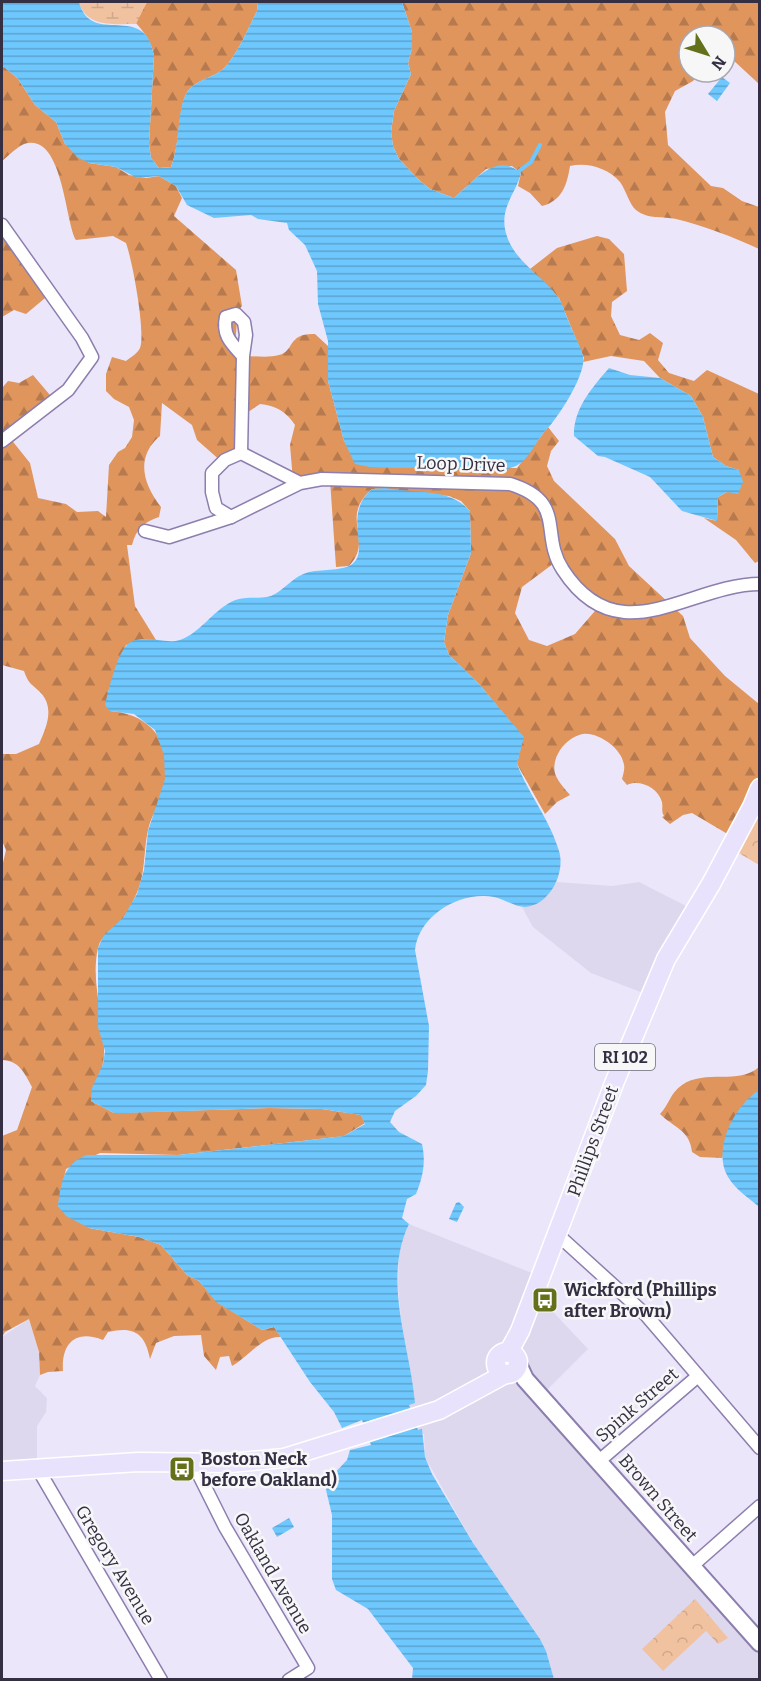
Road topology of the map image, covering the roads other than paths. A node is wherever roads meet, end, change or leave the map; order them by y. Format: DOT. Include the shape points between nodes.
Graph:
graph roads {
  1 [pos="2,225"];
  2 [pos="243,356"];
  3 [pos="2,441"];
  4 [pos="241,453"];
  5 [pos="300,483"];
  6 [pos="231,518"];
  7 [pos="145,531"];
  8 [pos="759,584"];
  9 [pos="759,788"];
  10 [pos="558,1235"];
  11 [pos="512,1363"];
  12 [pos="698,1376"];
  13 [pos="759,1448"];
  14 [pos="599,1461"];
  15 [pos="193,1463"];
  16 [pos="38,1469"];
  17 [pos="2,1471"];
  18 [pos="759,1506"];
  19 [pos="692,1566"];
  20 [pos="759,1643"];
  21 [pos="161,1680"];
  22 [pos="289,1680"];
  1 -- 3 [label="street" via="92,357 68,390"];
  2 -- 4 [label="street"];
  4 -- 5 [label="street"];
  4 -- 6 [label="street" via="225,460 212,473 216,508"];
  5 -- 6 [label="street, Loop Drive"];
  5 -- 8 [label="street, Loop Drive" via="345,478 510,484 528,489 547,510 556,560 569,580 612,610 653,612 711,591"];
  6 -- 7 [label="street, Loop Drive" via="169,537"];
  9 -- 10 [label="main road, Phillips Street / RI 102" via="715,876 666,959 615,1081"];
  10 -- 11 [label="main road, Phillips Street / RI 102"];
  10 -- 12 [label="street" via="646,1315"];
  11 -- 14 [label="main road, Brown Street"];
  11 -- 15 [label="main road" via="486,1384 439,1410 414,1418 284,1458"];
  12 -- 13 [label="street"];
  12 -- 14 [label="street, Spink Street"];
  14 -- 19 [label="main road, Brown Street"];
  15 -- 16 [label="main road" via="138,1462"];
  15 -- 22 [label="street, Oakland Avenue" via="225,1527 308,1668"];
  16 -- 17 [label="main road"];
  16 -- 21 [label="street, Gregory Avenue"];
  18 -- 19 [label="street"];
  19 -- 20 [label="main road, Brown Street"];
}
